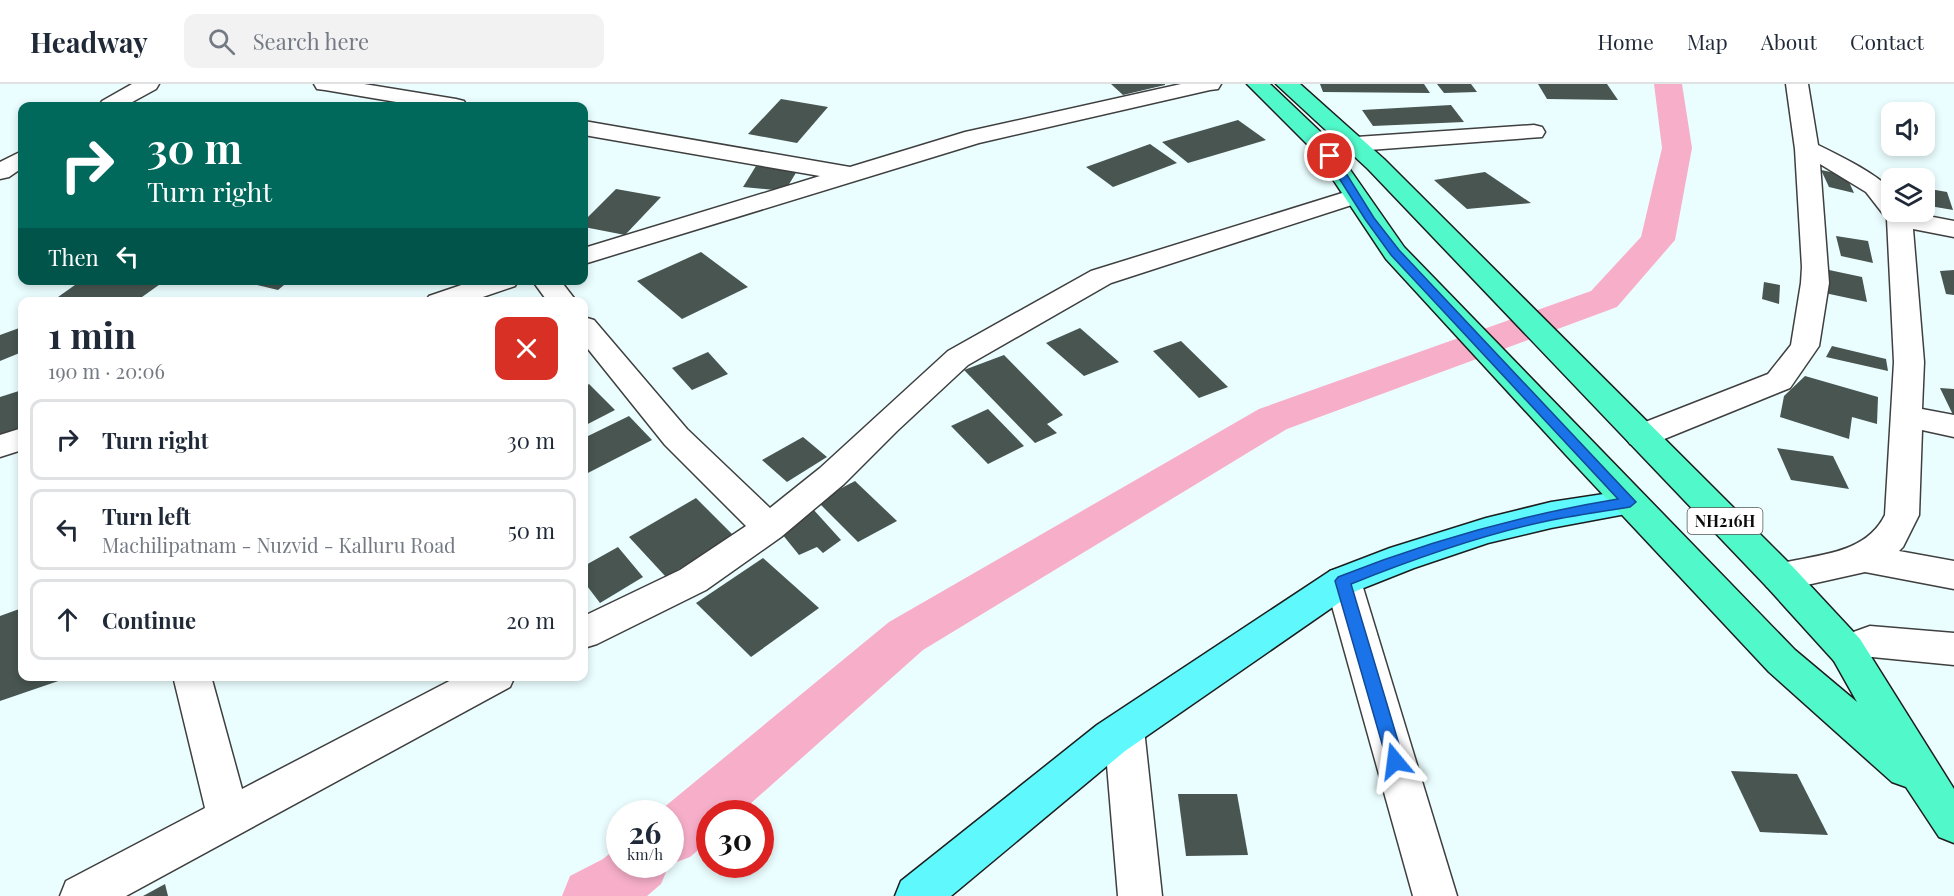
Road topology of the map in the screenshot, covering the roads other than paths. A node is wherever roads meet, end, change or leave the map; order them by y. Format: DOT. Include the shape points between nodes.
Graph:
graph roads {
  1 [pos="148,84"];
  2 [pos="325,84"];
  3 [pos="436,84"];
  4 [pos="1210,84"];
  5 [pos="1258,84"];
  6 [pos="1287,84"];
  7 [pos="1797,84"];
  8 [pos="117,102"];
  9 [pos="406,102"];
  10 [pos="412,102"];
  11 [pos="588,129"];
  12 [pos="1534,132"];
  13 [pos="1356,144"];
  14 [pos="1807,149"];
  15 [pos="18,161"];
  16 [pos="0,172"];
  17 [pos="852,174"];
  18 [pos="18,178"];
  19 [pos="0,179"];
  20 [pos="1881,191"];
  21 [pos="1356,196"];
  22 [pos="1897,222"];
  23 [pos="1930,222"];
  24 [pos="1954,229"];
  25 [pos="588,255"];
  26 [pos="490,285"];
  27 [pos="549,285"];
  28 [pos="454,297"];
  29 [pos="559,297"];
  30 [pos="588,331"];
  31 [pos="1907,417"];
  32 [pos="1954,426"];
  33 [pos="1641,436"];
  34 [pos="18,440"];
  35 [pos="0,446"];
  36 [pos="1630,502"];
  37 [pos="769,528"];
  38 [pos="1865,558"];
  39 [pos="1954,575"];
  40 [pos="1780,577"];
  41 [pos="1343,581"];
  42 [pos="588,631"];
  43 [pos="1954,649"];
  44 [pos="1847,650"];
  45 [pos="193,681"];
  46 [pos="487,681"];
  47 [pos="1124,729"];
  48 [pos="1928,788"];
  49 [pos="229,818"];
  50 [pos="1954,823"];
  51 [pos="82,896"];
  52 [pos="917,896"];
  53 [pos="1140,896"];
  54 [pos="1435,896"];
  1 -- 8 [label="street"];
  2 -- 9 [label="street"];
  3 -- 10 [label="street"];
  4 -- 17 [label="street" via="973,137"];
  5 -- 21 [label="highway, NH216H" via="1322,146"];
  6 -- 13 [label="highway, NH216H"];
  7 -- 14 [label="street"];
  11 -- 17 [label="street"];
  12 -- 13 [label="street"];
  13 -- 33 [label="highway, NH216H"];
  14 -- 20 [label="street"];
  14 -- 33 [label="street" via="1815,283 1805,345 1779,381"];
  15 -- 16 [label="street"];
  17 -- 25 [label="street"];
  18 -- 19 [label="street"];
  21 -- 36 [label="highway, NH216H" via="1395,252"];
  21 -- 37 [label="street" via="1091,282 958,358 832,476"];
  22 -- 31 [label="street" via="1909,362"];
  23 -- 24 [label="street"];
  26 -- 28 [label="street"];
  27 -- 29 [label="street"];
  30 -- 37 [label="street" via="676,437"];
  31 -- 32 [label="street"];
  31 -- 38 [label="street" via="1902,515 1891,538"];
  33 -- 40 [label="highway, NH216H"];
  34 -- 35 [label="street"];
  36 -- 41 [label="main road" via="1486,531"];
  36 -- 48 [label="highway, NH216H" via="1782,661"];
  37 -- 42 [label="street" via="693,580"];
  38 -- 39 [label="street"];
  38 -- 40 [label="street"];
  40 -- 44 [label="highway, NH216H"];
  41 -- 47 [label="main road"];
  41 -- 54 [label="street"];
  43 -- 44 [label="street" via="1870,641"];
  44 -- 48 [label="highway, NH216H"];
  45 -- 49 [label="street"];
  46 -- 49 [label="street"];
  47 -- 52 [label="main road"];
  47 -- 53 [label="street"];
  48 -- 50 [label="highway, NH216H"];
  49 -- 51 [label="street"];
}
